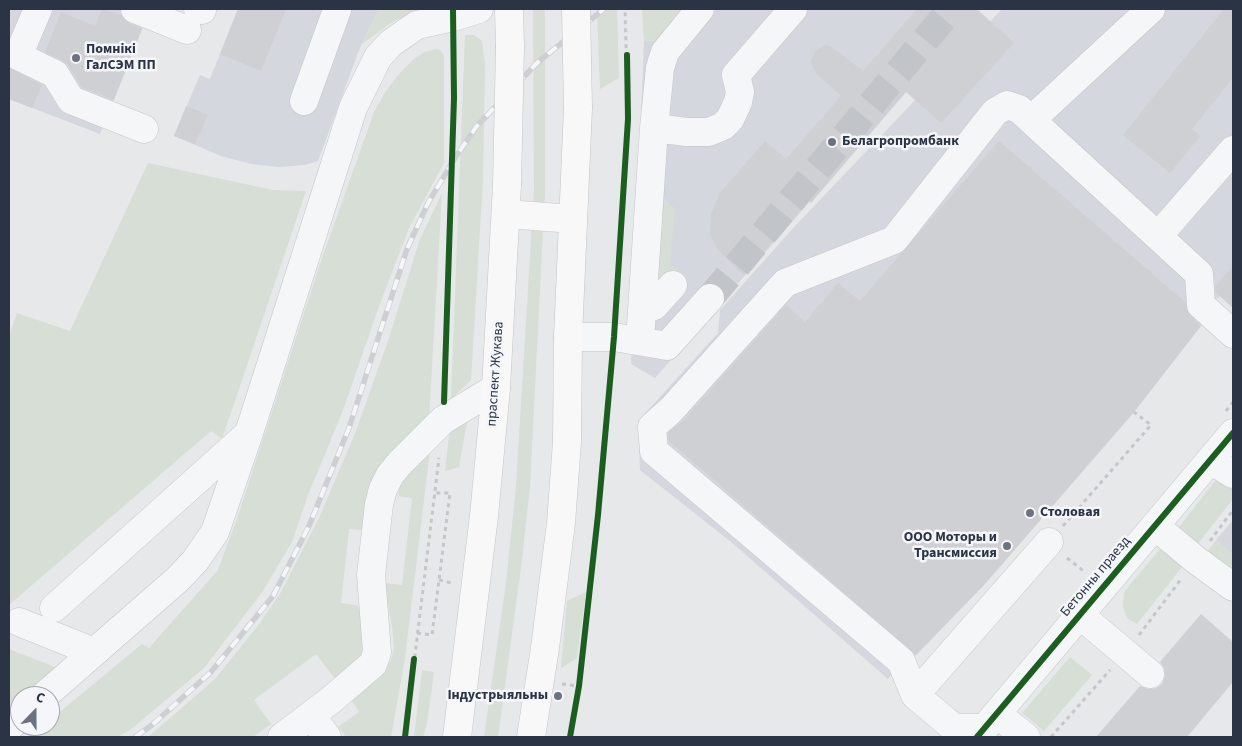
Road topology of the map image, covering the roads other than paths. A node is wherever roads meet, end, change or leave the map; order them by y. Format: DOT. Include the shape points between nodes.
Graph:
graph roads {
  1 [pos="38,9"];
  2 [pos="135,9"];
  3 [pos="335,9"];
  4 [pos="480,9"];
  5 [pos="508,9"];
  6 [pos="576,9"];
  7 [pos="700,9"];
  8 [pos="793,9"];
  9 [pos="1151,9"];
  10 [pos="196,16"];
  11 [pos="304,101"];
  12 [pos="1031,120"];
  13 [pos="654,128"];
  14 [pos="144,129"];
  15 [pos="1233,150"];
  16 [pos="506,214"];
  17 [pos="574,219"];
  18 [pos="1158,236"];
  19 [pos="673,285"];
  20 [pos="710,298"];
  21 [pos="642,310"];
  22 [pos="1233,334"];
  23 [pos="568,337"];
  24 [pos="627,339"];
  25 [pos="496,388"];
  26 [pos="249,433"];
  27 [pos="1233,433"];
  28 [pos="1210,460"];
  29 [pos="1233,474"];
  30 [pos="1155,526"];
  31 [pos="1049,542"];
  32 [pos="1233,587"];
  33 [pos="54,608"];
  34 [pos="1080,615"];
  35 [pos="19,622"];
  36 [pos="94,652"];
  37 [pos="1150,674"];
  38 [pos="55,686"];
  39 [pos="915,695"];
  40 [pos="311,715"];
  41 [pos="986,727"];
  42 [pos="456,736"];
  43 [pos="282,737"];
  44 [pos="327,737"];
  45 [pos="531,737"];
  46 [pos="1026,737"];
  1 -- 14 [label="street" via="18,56 55,74 71,100"];
  2 -- 10 [label="street"];
  3 -- 11 [label="street"];
  4 -- 26 [label="street" via="417,25 378,57 353,108"];
  5 -- 16 [label="main road, праспект Жукава, bridge"];
  6 -- 17 [label="main road, bridge" via="578,108"];
  7 -- 13 [label="street" via="665,52 660,68"];
  8 -- 13 [label="street" via="736,75 740,92 738,102 723,126 708,132"];
  9 -- 12 [label="street"];
  12 -- 18 [label="street"];
  12 -- 39 [label="street" via="1019,109 1006,105 995,112 894,240 785,283 652,427 654,451 901,660"];
  13 -- 21 [label="street"];
  15 -- 18 [label="street"];
  16 -- 17 [label="main road"];
  16 -- 25 [label="main road, праспект Жукава"];
  17 -- 23 [label="main road"];
  18 -- 22 [label="street" via="1199,274 1201,305"];
  19 -- 21 [label="street" via="654,306"];
  20 -- 24 [label="street" via="667,346"];
  21 -- 24 [label="street"];
  23 -- 24 [label="street"];
  23 -- 45 [label="main road" via="567,442 560,523"];
  25 -- 40 [label="street" via="443,420 399,464 383,489 371,575 377,652 373,664 366,671"];
  25 -- 42 [label="main road, праспект Жукава" via="484,516"];
  26 -- 33 [label="street"];
  26 -- 36 [label="street" via="216,532 196,561"];
  27 -- 28 [label="street, Бетонны праезд"];
  28 -- 29 [label="street"];
  28 -- 30 [label="street, Бетонны праезд"];
  30 -- 32 [label="street"];
  30 -- 34 [label="street, Бетонны праезд"];
  31 -- 39 [label="street"];
  34 -- 37 [label="street"];
  34 -- 41 [label="street, Бетонны праезд"];
  35 -- 36 [label="street"];
  36 -- 38 [label="street"];
  39 -- 41 [label="street" via="954,728"];
  40 -- 43 [label="street"];
  40 -- 44 [label="street"];
  41 -- 46 [label="street"];
}
